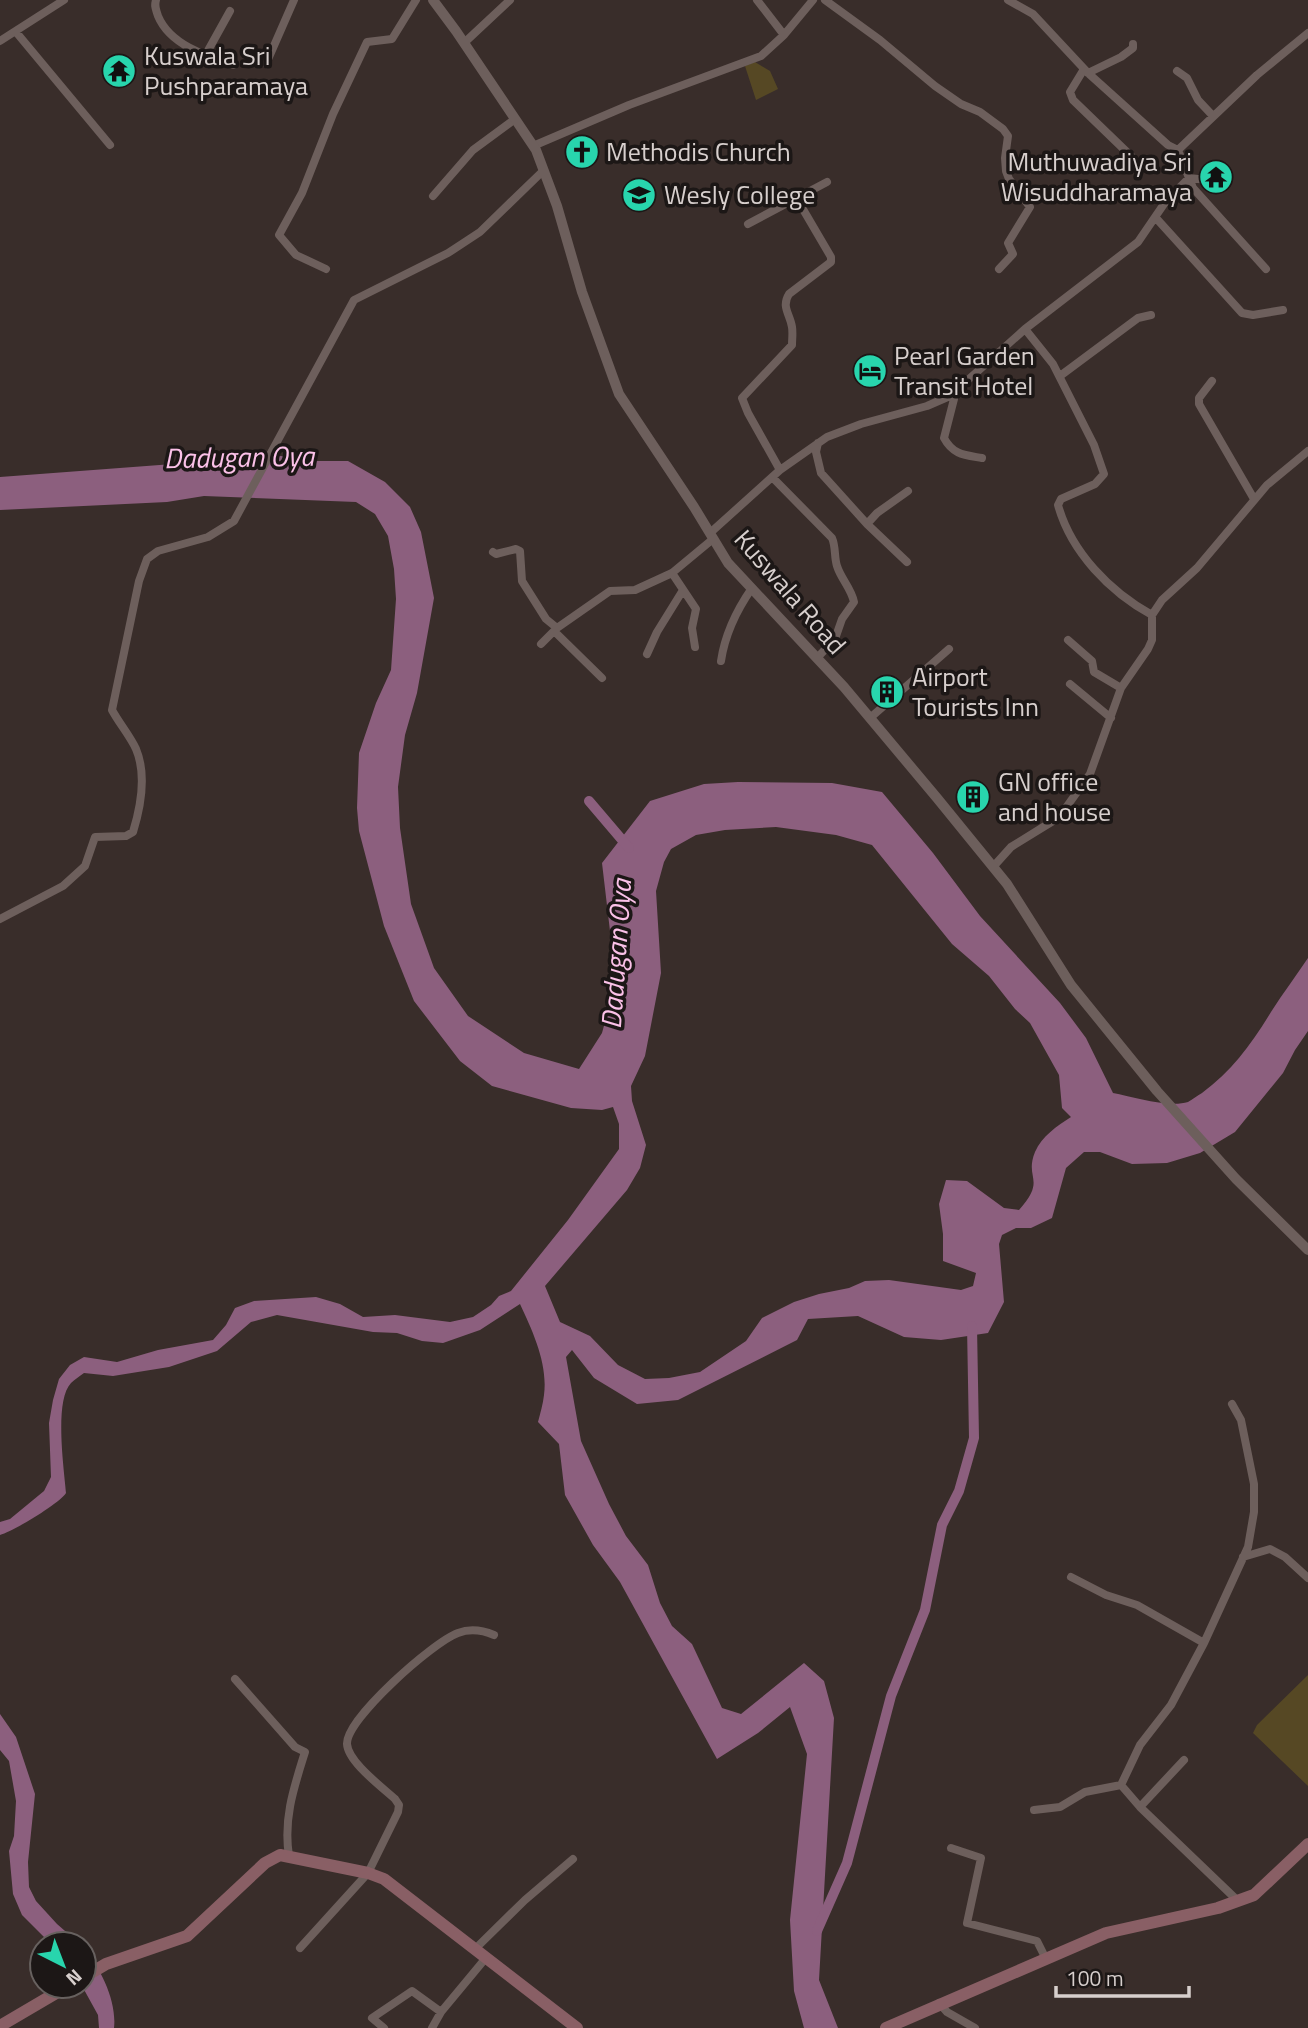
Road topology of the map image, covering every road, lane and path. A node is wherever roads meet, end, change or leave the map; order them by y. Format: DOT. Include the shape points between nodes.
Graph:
graph roads {
  1 [pos="64,0"];
  2 [pos="156,0"];
  3 [pos="294,0"];
  4 [pos="416,0"];
  5 [pos="433,0"];
  6 [pos="510,0"];
  7 [pos="757,0"];
  8 [pos="813,0"];
  9 [pos="825,0"];
  10 [pos="1008,0"];
  11 [pos="230,11"];
  12 [pos="16,32"];
  13 [pos="1308,33"];
  14 [pos="784,36"];
  15 [pos="0,41"];
  16 [pos="464,43"];
  17 [pos="1133,44"];
  18 [pos="205,56"];
  19 [pos="266,64"];
  20 [pos="234,65"];
  21 [pos="1086,71"];
  22 [pos="1177,71"];
  23 [pos="1213,116"];
  24 [pos="515,119"];
  25 [pos="110,145"];
  26 [pos="533,146"];
  27 [pos="1178,150"];
  28 [pos="1132,157"];
  29 [pos="544,170"];
  30 [pos="1189,177"];
  31 [pos="1207,180"];
  32 [pos="827,182"];
  33 [pos="433,196"];
  34 [pos="797,200"];
  35 [pos="1156,218"];
  36 [pos="748,224"];
  37 [pos="326,269"];
  38 [pos="999,269"];
  39 [pos="1266,269"];
  40 [pos="1283,310"];
  41 [pos="1151,315"];
  42 [pos="1025,329"];
  43 [pos="1060,376"];
  44 [pos="1212,382"];
  45 [pos="950,396"];
  46 [pos="818,443"];
  47 [pos="1308,451"];
  48 [pos="982,458"];
  49 [pos="780,470"];
  50 [pos="772,477"];
  51 [pos="908,491"];
  52 [pos="1254,499"];
  53 [pos="867,524"];
  54 [pos="711,536"];
  55 [pos="493,552"];
  56 [pos="906,562"];
  57 [pos="672,573"];
  58 [pos="752,588"];
  59 [pos="683,590"];
  60 [pos="1152,615"];
  61 [pos="555,629"];
  62 [pos="1068,640"];
  63 [pos="541,644"];
  64 [pos="695,647"];
  65 [pos="948,649"];
  66 [pos="647,654"];
  67 [pos="817,658"];
  68 [pos="721,661"];
  69 [pos="602,678"];
  70 [pos="1070,684"];
  71 [pos="1121,688"];
  72 [pos="870,718"];
  73 [pos="1111,718"];
  74 [pos="993,867"];
  75 [pos="0,919"];
  76 [pos="1308,1250"];
  77 [pos="1232,1404"];
  78 [pos="1243,1557"];
  79 [pos="1071,1577"];
  80 [pos="1308,1578"];
  81 [pos="494,1635"];
  82 [pos="1204,1643"];
  83 [pos="235,1679"];
  84 [pos="1184,1760"];
  85 [pos="1121,1785"];
  86 [pos="1140,1807"];
  87 [pos="1034,1810"];
  88 [pos="1308,1844"];
  89 [pos="951,1848"];
  90 [pos="289,1856"];
  91 [pos="573,1859"];
  92 [pos="368,1873"];
  93 [pos="1238,1901"];
  94 [pos="300,1948"];
  95 [pos="474,1950"];
  96 [pos="1045,1957"];
  97 [pos="485,1959"];
  98 [pos="98,1969"];
  99 [pos="44,2000"];
  100 [pos="939,2003"];
  101 [pos="441,2012"];
  102 [pos="0,2026"];
  103 [pos="384,2028"];
  104 [pos="432,2028"];
  105 [pos="577,2028"];
  106 [pos="886,2028"];
  107 [pos="975,2028"];
  1 -- 12 [label="street"];
  2 -- 18 [label="street" via="154,5 171,36"];
  3 -- 19 [label="street"];
  4 -- 37 [label="street" via="392,39 367,42 302,193 279,235 296,255"];
  5 -- 16 [label="street, Kuswala Road"];
  6 -- 16 [label="street"];
  7 -- 14 [label="street"];
  8 -- 14 [label="street"];
  9 -- 38 [label="street" via="1008,136 1006,171 1030,207 1008,243 1013,254"];
  10 -- 21 [label="street" via="1032,14"];
  11 -- 18 [label="street"];
  12 -- 15 [label="street"];
  12 -- 25 [label="street"];
  13 -- 23 [label="street"];
  14 -- 26 [label="street" via="747,63 629,105"];
  16 -- 24 [label="street, Kuswala Road"];
  17 -- 21 [label="street" via="1121,57"];
  18 -- 20 [label="street"];
  21 -- 27 [label="street"];
  21 -- 28 [label="street" via="1070,92 1073,100"];
  22 -- 23 [label="street"];
  23 -- 27 [label="street"];
  24 -- 26 [label="street, Kuswala Road"];
  24 -- 33 [label="street" via="473,150"];
  26 -- 29 [label="street, Kuswala Road"];
  27 -- 30 [label="street"];
  29 -- 54 [label="street, Kuswala Road" via="619,394"];
  29 -- 75 [label="street" via="480,232 354,300 234,521 208,537 158,551 147,559 112,710 136,749 143,774 133,832 95,837 85,866 70,880"];
  30 -- 31 [label="street"];
  30 -- 35 [label="street"];
  30 -- 39 [label="street" via="1193,188"];
  32 -- 34 [label="street"];
  34 -- 36 [label="street"];
  34 -- 49 [label="street" via="831,262 789,294 785,309 792,326 792,345 742,397"];
  35 -- 40 [label="street" via="1242,313"];
  35 -- 42 [label="street" via="1138,242"];
  41 -- 43 [label="street" via="1138,318"];
  42 -- 43 [label="street"];
  42 -- 45 [label="street"];
  43 -- 60 [label="street" via="1104,474 1095,484 1060,499 1062,520 1075,545 1109,584"];
  44 -- 52 [label="street" via="1199,404"];
  45 -- 46 [label="street" via="860,424"];
  45 -- 48 [label="street" via="954,399 944,438 949,448"];
  46 -- 49 [label="street"];
  46 -- 53 [label="street" via="821,473"];
  47 -- 52 [label="street"];
  49 -- 50 [label="street"];
  50 -- 54 [label="street"];
  50 -- 67 [label="street" via="832,538 836,565 852,592 853,601 835,639"];
  51 -- 53 [label="street"];
  52 -- 60 [label="street"];
  53 -- 56 [label="street"];
  54 -- 57 [label="street"];
  54 -- 58 [label="street, Kuswala Road"];
  55 -- 61 [label="street" via="520,551 522,581"];
  57 -- 59 [label="street"];
  57 -- 61 [label="street" via="635,590 610,591"];
  58 -- 67 [label="street, Kuswala Road"];
  58 -- 68 [label="street" via="724,640"];
  59 -- 64 [label="street" via="696,609"];
  59 -- 66 [label="street"];
  60 -- 71 [label="street" via="1152,640"];
  61 -- 63 [label="street"];
  61 -- 69 [label="street"];
  62 -- 71 [label="street" via="1091,661 1094,672"];
  65 -- 72 [label="street"];
  67 -- 72 [label="street, Kuswala Road"];
  70 -- 73 [label="street"];
  71 -- 73 [label="street"];
  72 -- 74 [label="street, Kuswala Road"];
  73 -- 74 [label="street" via="1090,774 1065,809 1011,847"];
  74 -- 76 [label="street, Kuswala Road" via="1071,985 1157,1091"];
  77 -- 78 [label="street" via="1241,1420 1254,1484 1250,1536"];
  78 -- 80 [label="street" via="1270,1549"];
  78 -- 82 [label="street"];
  79 -- 82 [label="street" via="1137,1605"];
  81 -- 92 [label="street" via="480,1629 459,1632 433,1648 392,1682 349,1733 351,1758 399,1805"];
  82 -- 85 [label="street" via="1171,1705 1140,1745"];
  83 -- 90 [label="street" via="295,1747 305,1752 289,1802"];
  84 -- 86 [label="street"];
  85 -- 86 [label="street"];
  85 -- 87 [label="street" via="1085,1792 1060,1807"];
  86 -- 93 [label="street"];
  88 -- 93 [label="main road" via="1254,1895"];
  89 -- 96 [label="street" via="981,1858 967,1923 1037,1941"];
  90 -- 92 [label="main road"];
  90 -- 98 [label="main road" via="265,1863 187,1936"];
  91 -- 95 [label="street"];
  92 -- 94 [label="street"];
  92 -- 95 [label="main road" via="384,1879"];
  93 -- 96 [label="main road" via="1106,1933"];
  95 -- 97 [label="main road"];
  96 -- 100 [label="main road"];
  97 -- 101 [label="street"];
  97 -- 105 [label="main road"];
  99 -- 102 [label="main road"];
  100 -- 106 [label="main road"];
  100 -- 107 [label="street"];
  101 -- 103 [label="street" via="412,1991 372,2018"];
  101 -- 104 [label="street"];
}
